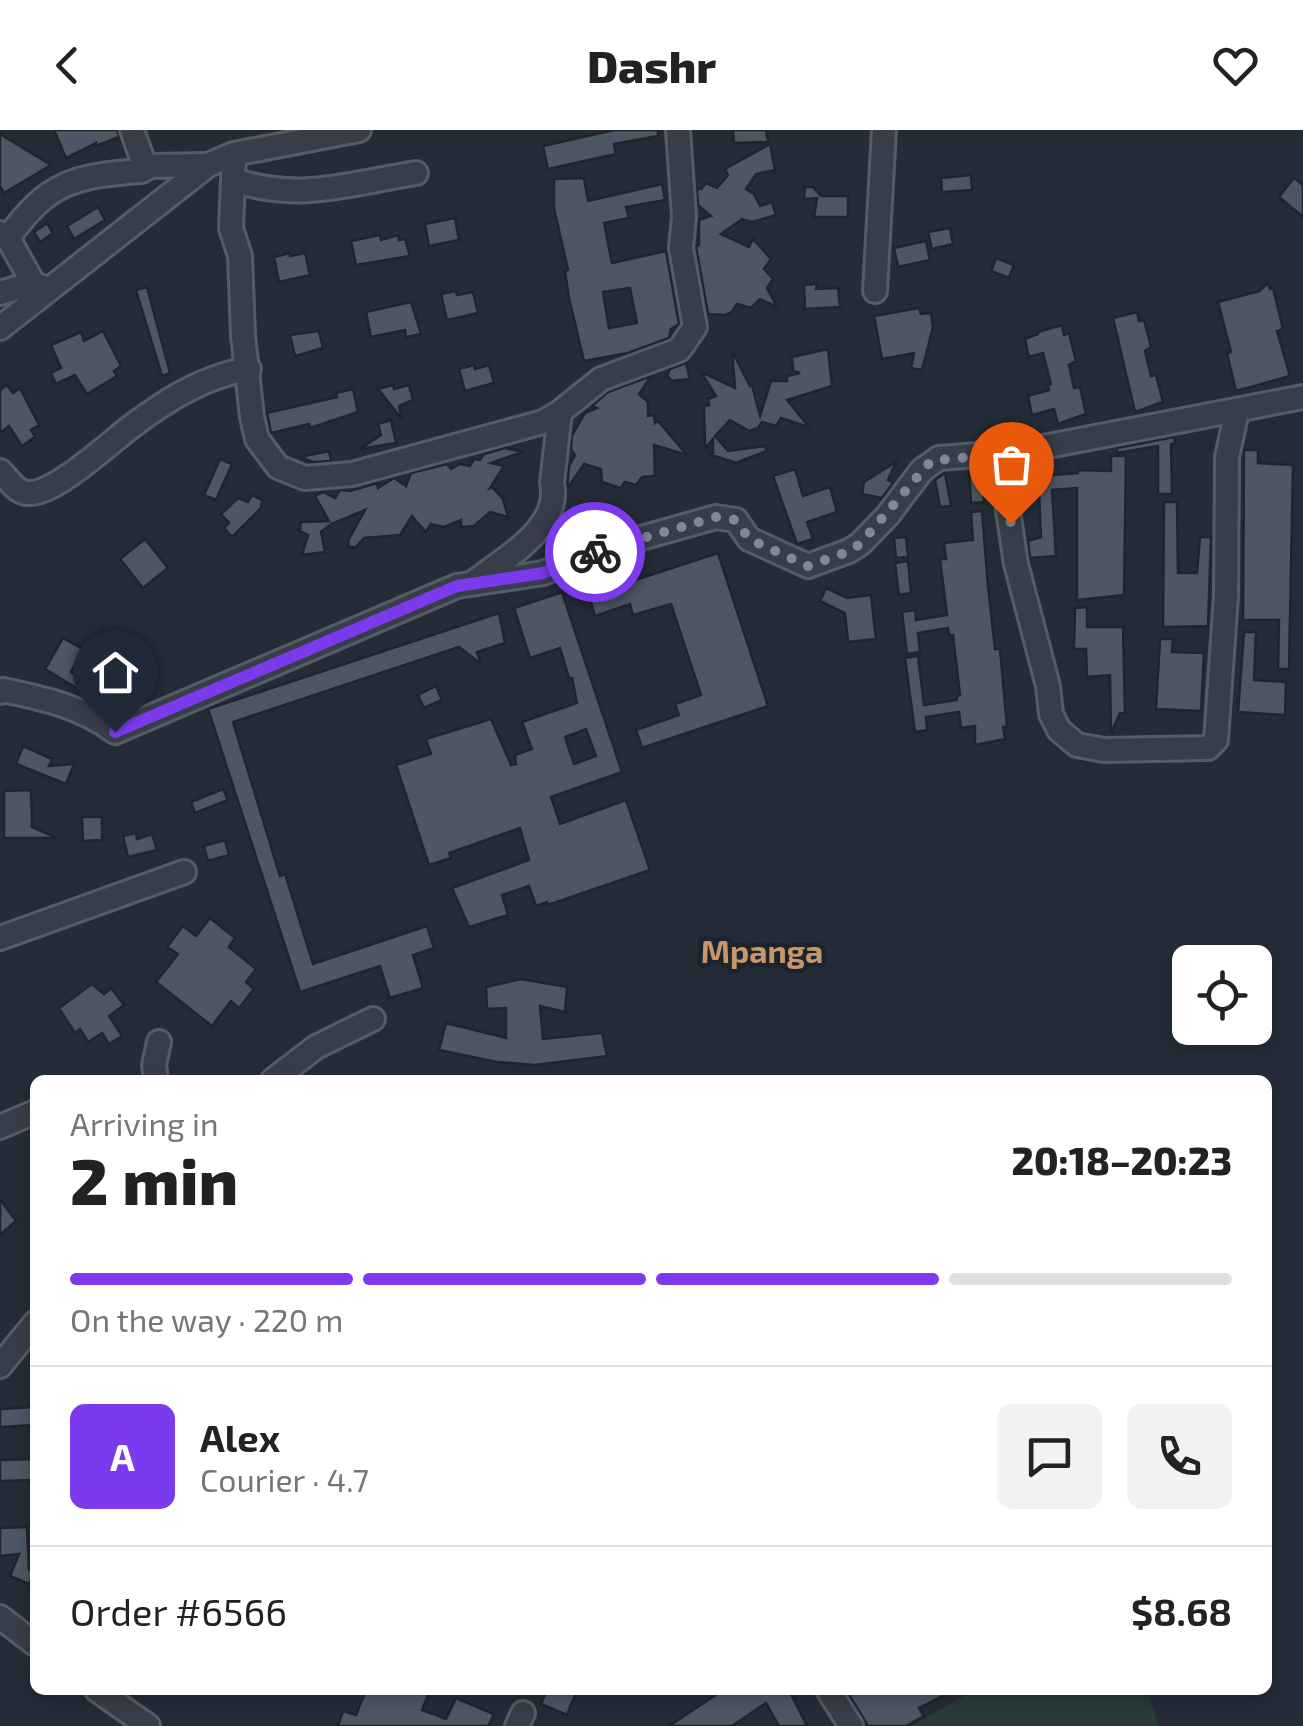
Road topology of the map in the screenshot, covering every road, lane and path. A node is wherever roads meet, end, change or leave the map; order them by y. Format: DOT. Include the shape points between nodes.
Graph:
graph roads {
  1 [pos="132,130"];
  2 [pos="359,130"];
  3 [pos="678,130"];
  4 [pos="884,130"];
  5 [pos="234,154"];
  6 [pos="208,166"];
  7 [pos="140,171"];
  8 [pos="416,173"];
  9 [pos="232,180"];
  10 [pos="4,236"];
  11 [pos="40,286"];
  12 [pos="875,291"];
  13 [pos="0,293"];
  14 [pos="0,328"];
  15 [pos="249,369"];
  16 [pos="1303,397"];
  17 [pos="1237,411"];
  18 [pos="560,412"];
  19 [pos="1017,452"];
  20 [pos="5,483"];
  21 [pos="473,583"];
  22 [pos="0,692"];
  23 [pos="184,872"];
  24 [pos="0,938"];
  25 [pos="373,1018"];
  26 [pos="159,1042"];
  27 [pos="155,1075"];
  28 [pos="280,1075"];
  29 [pos="30,1114"];
  30 [pos="0,1128"];
  31 [pos="30,1329"];
  32 [pos="0,1366"];
  33 [pos="0,1617"];
  34 [pos="30,1640"];
  35 [pos="104,1695"];
  36 [pos="831,1695"];
  37 [pos="148,1726"];
  38 [pos="851,1726"];
  1 -- 7 [label="street" via="143,160"];
  2 -- 5 [label="street"];
  3 -- 18 [label="street" via="681,248 695,328 680,350 600,380"];
  4 -- 12 [label="street"];
  5 -- 6 [label="street"];
  5 -- 9 [label="street"];
  6 -- 7 [label="street"];
  6 -- 11 [label="street"];
  7 -- 10 [label="street" via="69,182 29,208"];
  8 -- 9 [label="street" via="301,192 266,191"];
  9 -- 15 [label="street" via="231,228 240,256"];
  10 -- 11 [label="street"];
  11 -- 13 [label="street"];
  11 -- 14 [label="street"];
  15 -- 18 [label="street" via="257,439 278,467 305,478 381,468"];
  15 -- 20 [label="street" via="204,381 44,489 29,494"];
  16 -- 17 [label="street"];
  17 -- 19 [label="street"];
  17 -- 19 [label="street" via="1226,458 1216,740 1208,748 1104,750 1077,745 1060,730 1016,564 1006,497"];
  18 -- 21 [label="street" via="554,493 540,529"];
  19 -- 21 [label="street" via="931,461 860,544 808,566 749,539 736,520 716,517 543,573"];
  21 -- 22 [label="street" via="115,732 58,704"];
  23 -- 24 [label="street"];
  25 -- 28 [label="street"];
  26 -- 27 [label="street"];
  29 -- 30 [label="street"];
  31 -- 32 [label="street"];
  33 -- 34 [label="street"];
  35 -- 37 [label="street"];
  36 -- 38 [label="street"];
}
